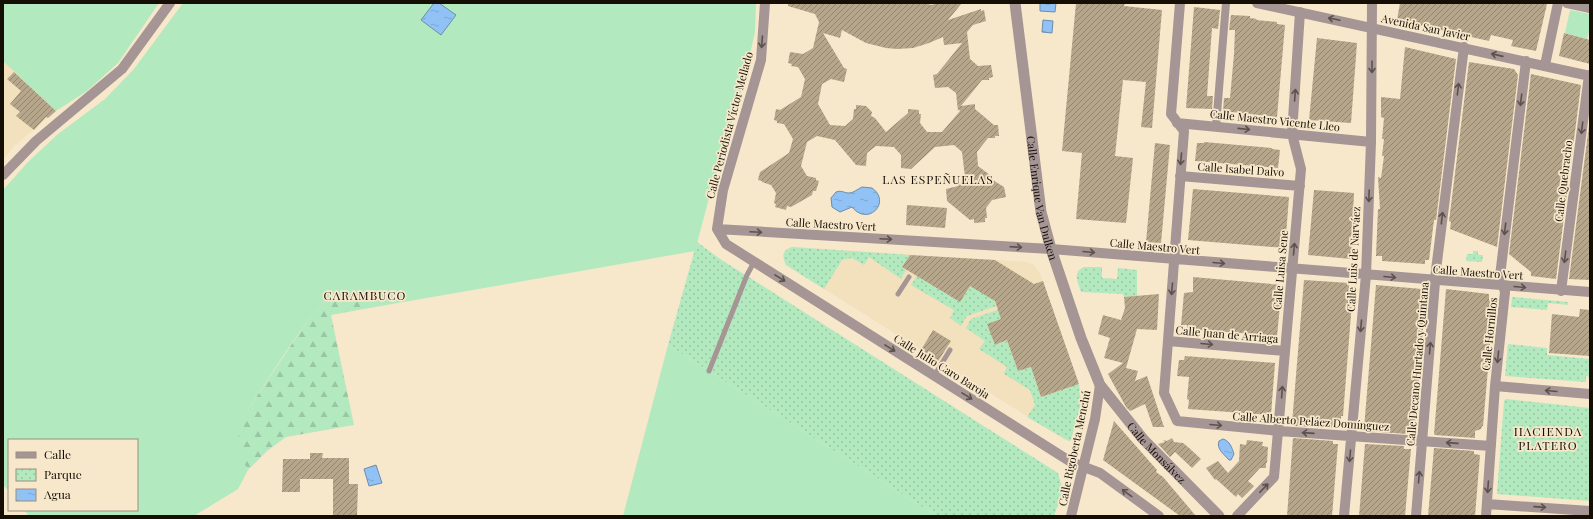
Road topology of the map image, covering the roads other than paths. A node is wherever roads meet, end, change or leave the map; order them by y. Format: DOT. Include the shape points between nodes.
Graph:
graph roads {
  1 [pos="170,3"];
  2 [pos="765,3"];
  3 [pos="1015,3"];
  4 [pos="1180,3"];
  5 [pos="1226,3"];
  6 [pos="1257,3"];
  7 [pos="1372,3"];
  8 [pos="1558,3"];
  9 [pos="1567,3"];
  10 [pos="1590,8"];
  11 [pos="1300,12"];
  12 [pos="1372,28"];
  13 [pos="1464,47"];
  14 [pos="1526,61"];
  15 [pos="1545,64"];
  16 [pos="1590,75"];
  17 [pos="1177,123"];
  18 [pos="1216,126"];
  19 [pos="1292,134"];
  20 [pos="1371,142"];
  21 [pos="3,175"];
  22 [pos="1180,176"];
  23 [pos="1300,186"];
  24 [pos="718,229"];
  25 [pos="1051,249"];
  26 [pos="1175,259"];
  27 [pos="754,262"];
  28 [pos="1292,269"];
  29 [pos="1366,275"];
  30 [pos="909,277"];
  31 [pos="1436,280"];
  32 [pos="1503,285"];
  33 [pos="1561,291"];
  34 [pos="1590,292"];
  35 [pos="898,294"];
  36 [pos="1168,341"];
  37 [pos="950,350"];
  38 [pos="1285,351"];
  39 [pos="709,371"];
  40 [pos="934,376"];
  41 [pos="1100,385"];
  42 [pos="1495,386"];
  43 [pos="1590,394"];
  44 [pos="1279,431"];
  45 [pos="1351,436"];
  46 [pos="1422,441"];
  47 [pos="1491,446"];
  48 [pos="1084,467"];
  49 [pos="1487,504"];
  50 [pos="1590,511"];
  51 [pos="1571,513"];
  52 [pos="1071,516"];
  53 [pos="1159,516"];
  54 [pos="1219,516"];
  55 [pos="1237,516"];
  56 [pos="1344,516"];
  57 [pos="1416,516"];
  58 [pos="1486,516"];
  1 -- 21 [label="street" via="122,69 36,141"];
  2 -- 24 [label="street, Calle Periodista Víctor Mellado, one-way" via="761,60 723,190"];
  3 -- 25 [label="street, Calle Enrique Van Dulken" via="1041,212"];
  4 -- 17 [label="street" via="1170,114"];
  5 -- 18 [label="street"];
  6 -- 11 [label="street, Avenida San Javier"];
  7 -- 12 [label="street, Calle Luis de Narváez"];
  8 -- 15 [label="street"];
  9 -- 10 [label="street"];
  12 -- 11 [label="street, Avenida San Javier, one-way"];
  19 -- 11 [label="street, Calle Luisa Sene, one-way"];
  12 -- 13 [label="street, Avenida San Javier"];
  12 -- 20 [label="street, Calle Luis de Narváez, one-way"];
  14 -- 13 [label="street, Avenida San Javier, one-way"];
  31 -- 13 [label="street, Calle Decano Hurtado y Quintana, one-way"];
  14 -- 15 [label="street, Avenida San Javier"];
  14 -- 32 [label="street, Calle Hornillos, one-way" via="1500,276"];
  15 -- 16 [label="street, Avenida San Javier"];
  16 -- 33 [label="street, Calle Quebracho, one-way"];
  17 -- 18 [label="street, Calle Maestro Vicente Lleo"];
  17 -- 22 [label="street, one-way" via="1184,131"];
  18 -- 19 [label="street, Calle Maestro Vicente Lleo, one-way"];
  19 -- 20 [label="street, Calle Maestro Vicente Lleo"];
  19 -- 23 [label="street, Calle Luisa Sene" via="1301,169"];
  20 -- 29 [label="street, Calle Luis de Narváez, one-way"];
  22 -- 23 [label="street, Calle Isabel Dalvo"];
  22 -- 26 [label="street"];
  28 -- 23 [label="street, Calle Luisa Sene, one-way"];
  24 -- 25 [label="street, Calle Maestro Vert, one-way"];
  24 -- 27 [label="street, Calle Julio Caro Baroja" via="726,244"];
  25 -- 26 [label="street, Calle Maestro Vert, one-way"];
  25 -- 41 [label="street, Calle Enrique Van Dulken"];
  26 -- 28 [label="street, Calle Maestro Vert, one-way"];
  26 -- 36 [label="street, one-way"];
  27 -- 39 [label="lane"];
  27 -- 40 [label="street, Calle Julio Caro Baroja, one-way"];
  28 -- 29 [label="street, Calle Maestro Vert"];
  28 -- 38 [label="street, Calle Luisa Sene"];
  29 -- 31 [label="street, Calle Maestro Vert, one-way"];
  29 -- 45 [label="street, Calle Luis de Narváez, one-way"];
  30 -- 35 [label="lane"];
  31 -- 32 [label="street, Calle Maestro Vert"];
  46 -- 31 [label="street, Calle Decano Hurtado y Quintana, one-way"];
  32 -- 33 [label="street, Calle Maestro Vert, one-way"];
  32 -- 42 [label="street, Calle Hornillos, one-way" via="1505,292"];
  33 -- 34 [label="street, Calle Maestro Vert"];
  36 -- 38 [label="street, Calle Juan de Arriaga, one-way"];
  36 -- 44 [label="street, Calle Alberto Peláez Domínguez, one-way" via="1164,393 1177,421"];
  37 -- 40 [label="lane"];
  44 -- 38 [label="street, Calle Luisa Sene, one-way"];
  40 -- 48 [label="street, Calle Julio Caro Baroja, one-way" via="1071,462"];
  41 -- 48 [label="street, Calle Rigoberta Menchú"];
  41 -- 54 [label="street, Calle Monsálvez" via="1143,439"];
  43 -- 42 [label="street, one-way"];
  42 -- 47 [label="street, Calle Hornillos"];
  45 -- 44 [label="street, Calle Alberto Peláez Domínguez, one-way"];
  55 -- 44 [label="street, Calle Luisa Sene, one-way" via="1274,478"];
  45 -- 46 [label="street, Calle Alberto Peláez Domínguez"];
  45 -- 56 [label="street, Calle Luis de Narváez, one-way"];
  47 -- 46 [label="street, Calle Alberto Peláez Domínguez, one-way"];
  57 -- 46 [label="street, Calle Decano Hurtado y Quintana, one-way"];
  47 -- 49 [label="street, Calle Hornillos, one-way"];
  48 -- 52 [label="street, Calle Rigoberta Menchú"];
  53 -- 48 [label="street, Calle Julio Caro Baroja, one-way" via="1100,473"];
  49 -- 51 [label="street, one-way"];
  49 -- 58 [label="street, Calle Hornillos"];
  50 -- 51 [label="street"];
}
